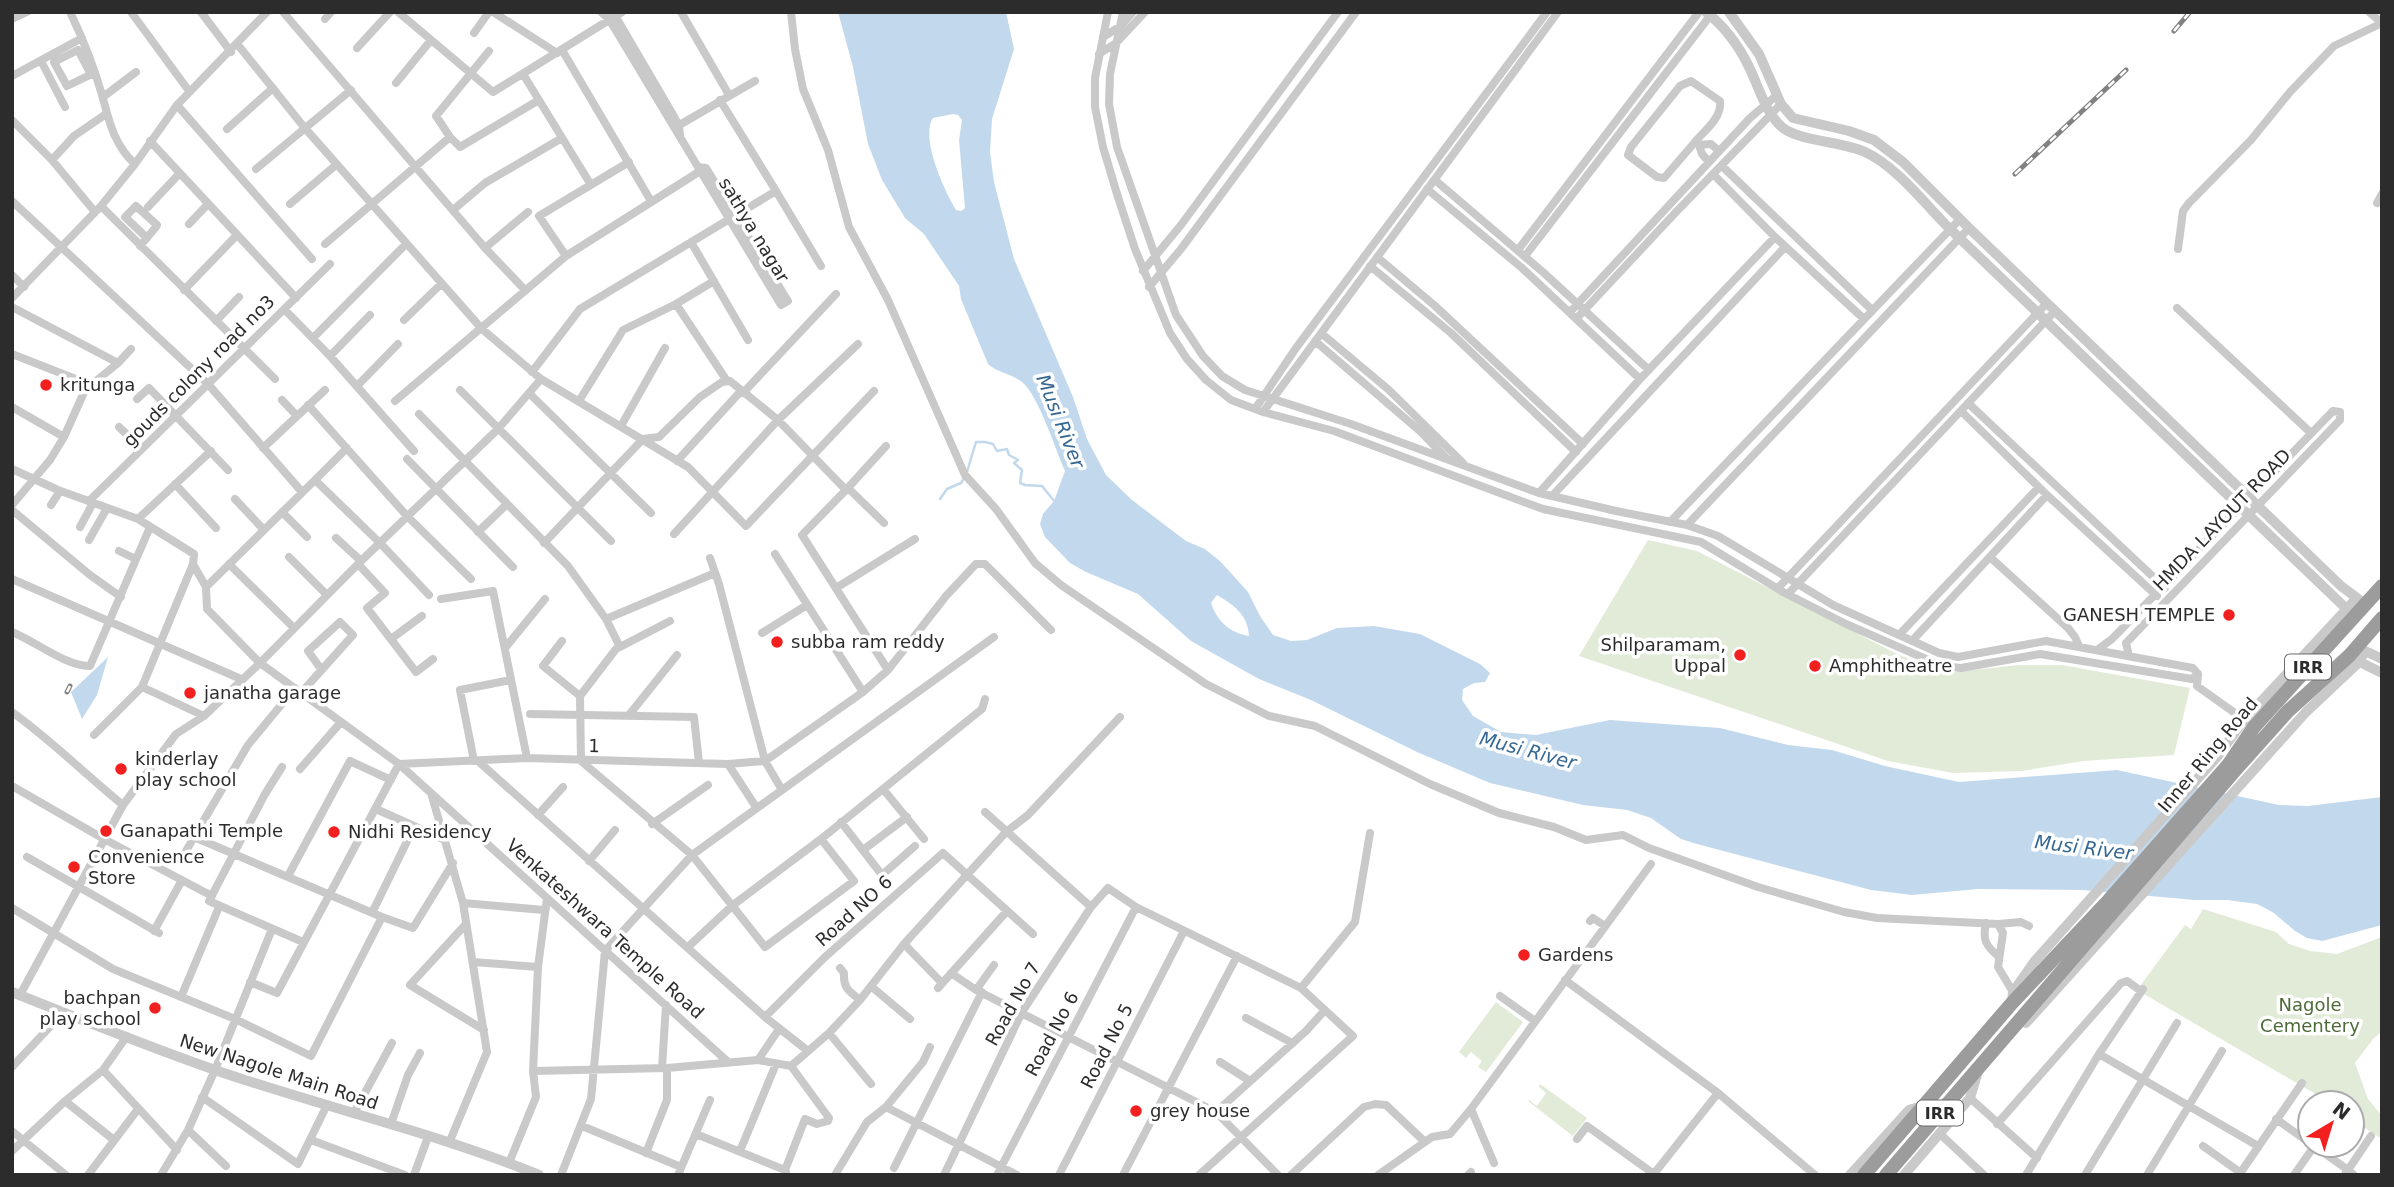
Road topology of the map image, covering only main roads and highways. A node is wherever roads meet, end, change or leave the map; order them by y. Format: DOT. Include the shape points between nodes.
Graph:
graph roads {
  1 [pos="2382,586"];
  2 [pos="2382,618"];
  3 [pos="2115,902"];
  4 [pos="1864,1175"];
  5 [pos="1886,1175"];
  1 -- 3 [label="highway, Inner Ring Road / IRR" via="2361,601 2249,724 2229,764 2190,797"];
  2 -- 3 [label="highway, Inner Ring Road / IRR" via="2359,650 2288,711"];
  3 -- 4 [label="highway, Inner Ring Road / IRR" via="2012,998"];
  3 -- 5 [label="highway, Inner Ring Road / IRR"];
}
